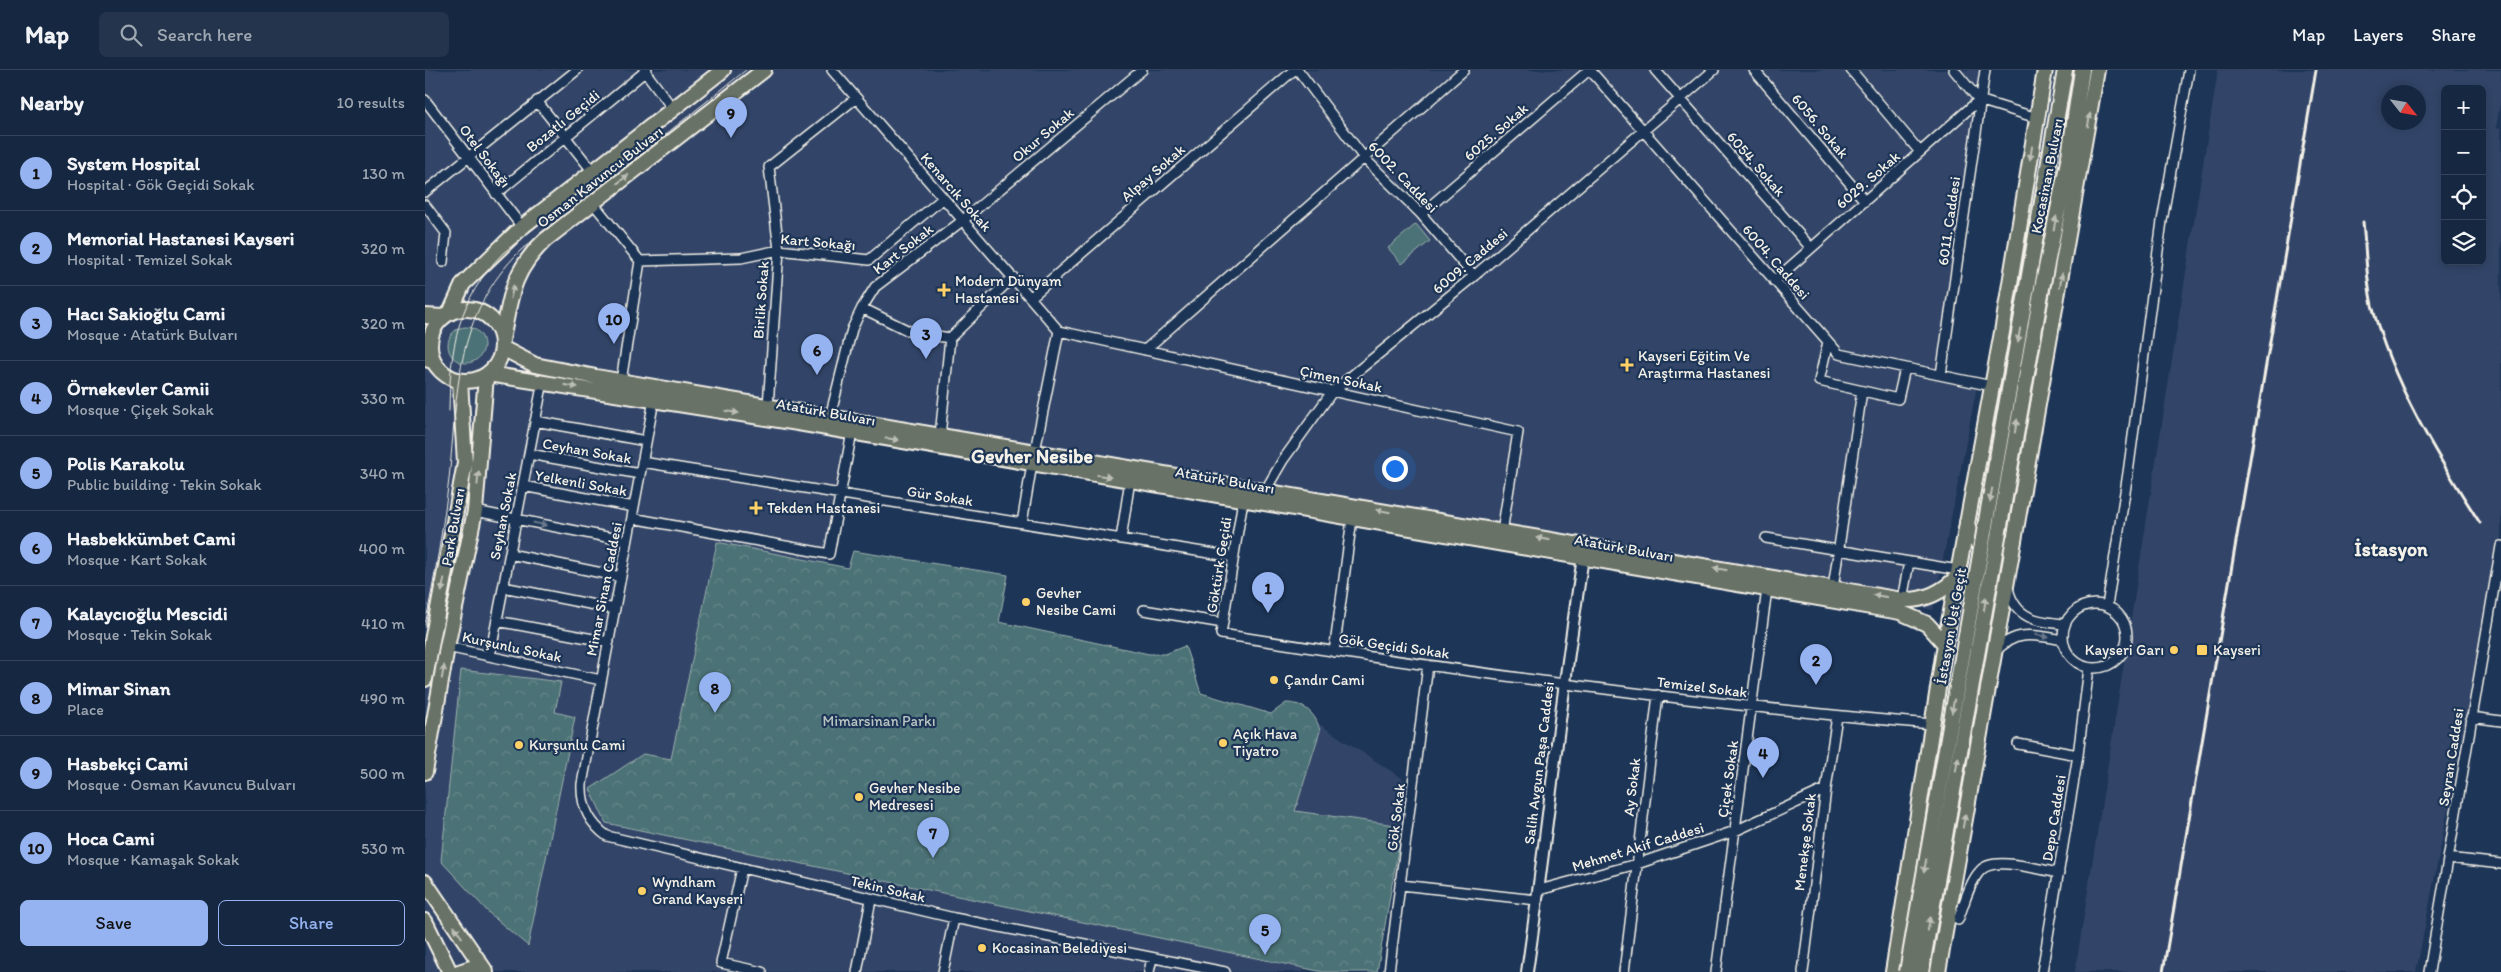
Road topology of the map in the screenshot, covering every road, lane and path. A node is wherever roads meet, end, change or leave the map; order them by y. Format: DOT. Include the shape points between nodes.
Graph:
graph roads {
  1 [pos="577,70"];
  2 [pos="723,70"];
  3 [pos="764,70"];
  4 [pos="832,70"];
  5 [pos="1142,70"];
  6 [pos="1293,70"];
  7 [pos="1298,70"];
  8 [pos="1464,70"];
  9 [pos="1589,70"];
  10 [pos="1655,70"];
  11 [pos="1713,70"];
  12 [pos="1754,70"];
  13 [pos="1851,70"];
  14 [pos="1954,70"];
  15 [pos="1985,70"];
  16 [pos="2045,70"];
  17 [pos="2065,70"];
  18 [pos="2082,70"];
  19 [pos="2097,70"];
  20 [pos="2189,70"];
  21 [pos="645,71"];
  22 [pos="856,98"];
  23 [pos="1681,98"];
  24 [pos="425,100"];
  25 [pos="1979,100"];
  26 [pos="537,101"];
  27 [pos="673,110"];
  28 [pos="2037,118"];
  29 [pos="1642,132"];
  30 [pos="565,137"];
  31 [pos="1920,152"];
  32 [pos="469,156"];
  33 [pos="1363,158"];
  34 [pos="594,173"];
  35 [pos="425,192"];
  36 [pos="496,194"];
  37 [pos="943,199"];
  38 [pos="1865,200"];
  39 [pos="593,202"];
  40 [pos="425,205"];
  41 [pos="1421,214"];
  42 [pos="962,220"];
  43 [pos="523,228"];
  44 [pos="1811,248"];
  45 [pos="779,250"];
  46 [pos="639,261"];
  47 [pos="443,262"];
  48 [pos="1474,276"];
  49 [pos="1013,277"];
  50 [pos="1774,281"];
  51 [pos="2027,287"];
  52 [pos="2042,288"];
  53 [pos="1031,297"];
  54 [pos="861,308"];
  55 [pos="446,315"];
  56 [pos="425,316"];
  57 [pos="1059,331"];
  58 [pos="950,338"];
  59 [pos="1828,342"];
  60 [pos="502,344"];
  61 [pos="1145,350"];
  62 [pos="429,360"];
  63 [pos="1905,368"];
  64 [pos="487,375"];
  65 [pos="1941,375"];
  66 [pos="459,381"];
  67 [pos="543,382"];
  68 [pos="621,382"];
  69 [pos="1992,386"];
  70 [pos="1862,391"];
  71 [pos="1332,392"];
  72 [pos="654,400"];
  73 [pos="768,406"];
  74 [pos="830,417"];
  75 [pos="535,421"];
  76 [pos="852,432"];
  77 [pos="940,436"];
  78 [pos="646,441"];
  79 [pos="529,454"];
  80 [pos="1033,458"];
  81 [pos="642,462"];
  82 [pos="640,474"];
  83 [pos="1130,480"];
  84 [pos="523,486"];
  85 [pos="1265,491"];
  86 [pos="841,494"];
  87 [pos="1243,500"];
  88 [pos="634,506"];
  89 [pos="475,511"];
  90 [pos="632,518"];
  91 [pos="1352,519"];
  92 [pos="516,520"];
  93 [pos="1967,521"];
  94 [pos="1022,523"];
  95 [pos="1502,532"];
  96 [pos="2016,532"];
  97 [pos="1766,538"];
  98 [pos="1121,539"];
  99 [pos="627,541"];
  100 [pos="2501,546"];
  101 [pos="1838,550"];
  102 [pos="509,554"];
  103 [pos="1234,557"];
  104 [pos="1583,558"];
  105 [pos="1909,562"];
  106 [pos="2500,562"];
  107 [pos="1957,573"];
  108 [pos="621,576"];
  109 [pos="2007,580"];
  110 [pos="503,587"];
  111 [pos="1833,588"];
  112 [pos="1767,589"];
  113 [pos="1902,600"];
  114 [pos="2107,606"];
  115 [pos="615,609"];
  116 [pos="1144,610"];
  117 [pos="497,621"];
  118 [pos="1223,623"];
  119 [pos="2065,624"];
  120 [pos="1221,634"];
  121 [pos="2063,640"];
  122 [pos="609,642"];
  123 [pos="1945,644"];
  124 [pos="447,646"];
  125 [pos="1334,652"];
  126 [pos="1993,655"];
  127 [pos="490,656"];
  128 [pos="1428,665"];
  129 [pos="2089,668"];
  130 [pos="425,679"];
  131 [pos="601,680"];
  132 [pos="1563,683"];
  133 [pos="1658,695"];
  134 [pos="1936,698"];
  135 [pos="1985,700"];
  136 [pos="1751,707"];
  137 [pos="1837,716"];
  138 [pos="2471,717"];
  139 [pos="2501,721"];
  140 [pos="1932,724"];
  141 [pos="2018,744"];
  142 [pos="2078,755"];
  143 [pos="425,772"];
  144 [pos="582,784"];
  145 [pos="1825,789"];
  146 [pos="1735,831"];
  147 [pos="2448,858"];
  148 [pos="1637,864"];
  149 [pos="2501,864"];
  150 [pos="742,868"];
  151 [pos="2059,873"];
  152 [pos="425,882"];
  153 [pos="1401,885"];
  154 [pos="1538,895"];
  155 [pos="871,900"];
  156 [pos="954,918"];
  157 [pos="1958,920"];
  158 [pos="425,922"];
  159 [pos="1152,958"];
  160 [pos="450,972"];
  161 [pos="459,972"];
  162 [pos="486,972"];
  163 [pos="762,972"];
  164 [pos="857,972"];
  165 [pos="943,972"];
  166 [pos="1149,972"];
  167 [pos="1225,972"];
  168 [pos="1389,972"];
  169 [pos="1527,972"];
  170 [pos="1624,972"];
  171 [pos="1716,972"];
  172 [pos="1803,972"];
  173 [pos="1893,972"];
  174 [pos="1907,972"];
  175 [pos="1921,972"];
  176 [pos="1938,972"];
  177 [pos="2042,972"];
  178 [pos="2429,972"];
  1 -- 26 [label="street"];
  2 -- 27 [label="main road, Osman Kavuncu Bulvarı"];
  39 -- 3 [label="main road, Osman Kavuncu Bulvarı, one-way"];
  4 -- 22 [label="street, Kenarcık Sokak"];
  5 -- 42 [label="street, Okur Sokak"];
  6 -- 53 [label="street, Alpay Sokak"];
  7 -- 33 [label="street, 6002. Caddesi"];
  8 -- 33 [label="street"];
  9 -- 29 [label="street, 6004. Caddesi"];
  9 -- 41 [label="street, 6025. Sokak"];
  10 -- 23 [label="street, 6054. Sokak"];
  11 -- 23 [label="street, 6009. Caddesi"];
  12 -- 38 [label="street, 6056. Sokak"];
  13 -- 31 [label="street"];
  14 -- 25 [label="street"];
  15 -- 25 [label="street, 6011. Caddesi"];
  16 -- 28 [label="main road"];
  17 -- 51 [label="main road, Kocasinan Bulvarı"];
  52 -- 18 [label="main road, Kocasinan Bulvarı, one-way" via="2069,156"];
  96 -- 19 [label="main road, one-way"];
  20 -- 114 [label="street" via="2163,221"];
  21 -- 27 [label="street"];
  21 -- 30 [label="street, Bozatlı Geçidi"];
  22 -- 37 [label="street, Kenarcık Sokak"];
  22 -- 45 [label="street, Birlik Sokak" via="769,168"];
  23 -- 29 [label="street, 6009. Caddesi"];
  23 -- 44 [label="street, 6054. Sokak"];
  24 -- 32 [label="street, Otel Sokağı"];
  25 -- 28 [label="street"];
  25 -- 31 [label="street, 6029. Sokak"];
  25 -- 65 [label="street, 6011. Caddesi"];
  26 -- 30 [label="street"];
  26 -- 32 [label="street"];
  27 -- 34 [label="main road, Osman Kavuncu Bulvarı"];
  28 -- 69 [label="main road, one-way"];
  29 -- 48 [label="street, 6009. Caddesi"];
  29 -- 50 [label="street, 6004. Caddesi"];
  30 -- 34 [label="street"];
  30 -- 36 [label="street, Bozatlı Geçidi"];
  31 -- 38 [label="street, 6029. Sokak"];
  32 -- 35 [label="street"];
  32 -- 36 [label="street, Otel Sokağı"];
  33 -- 41 [label="street, 6002. Caddesi"];
  33 -- 61 [label="street"];
  34 -- 43 [label="main road, Osman Kavuncu Bulvarı"];
  36 -- 43 [label="street, Otel Sokağı"];
  37 -- 42 [label="street, Kenarcık Sokak"];
  37 -- 45 [label="street, Kart Sokağı" via="869,260"];
  38 -- 44 [label="street, 6029. Sokak"];
  39 -- 46 [label="street"];
  60 -- 39 [label="main road, Osman Kavuncu Bulvarı, one-way" via="516,276 545,240"];
  40 -- 47 [label="street" via="445,232"];
  41 -- 48 [label="street, 6002. Caddesi"];
  42 -- 49 [label="street, Kenarcık Sokak"];
  42 -- 54 [label="street, Kart Sokak" via="875,287"];
  43 -- 55 [label="main road, Osman Kavuncu Bulvarı" via="463,284"];
  44 -- 50 [label="street, 6029. Sokak"];
  45 -- 46 [label="street, Kart Sokağı" via="741,258"];
  45 -- 73 [label="street, Birlik Sokak"];
  46 -- 68 [label="street"];
  48 -- 71 [label="street, 6009. Caddesi"];
  49 -- 53 [label="street, Kenarcık Sokak"];
  49 -- 58 [label="street"];
  50 -- 59 [label="street, 6004. Caddesi"];
  51 -- 174 [label="main road, İstasyon Üst Geçit, one-way, bridge"];
  175 -- 52 [label="main road, İstasyon Üst Geçit, one-way, bridge"];
  53 -- 57 [label="street, Kenarcık Sokak"];
  54 -- 58 [label="street" via="911,332"];
  54 -- 74 [label="street, Kart Sokak"];
  55 -- 56 [label="main road"];
  55 -- 60 [label="main road" via="472,309 486,315 497,326"];
  55 -- 62 [label="main road" via="431,336"];
  57 -- 61 [label="street, Çimen Sokak"];
  57 -- 80 [label="street"];
  58 -- 77 [label="street"];
  59 -- 63 [label="street, 6004. Caddesi" via="1839,354"];
  59 -- 70 [label="street" via="1819,381"];
  60 -- 64 [label="main road" via="498,362"];
  60 -- 68 [label="main road, Atatürk Bulvarı" via="535,365"];
  61 -- 71 [label="street, Çimen Sokak"];
  62 -- 66 [label="main road" via="445,376"];
  63 -- 65 [label="street, 6004. Caddesi"];
  63 -- 70 [label="street" via="1898,399"];
  64 -- 66 [label="main road" via="475,381"];
  64 -- 67 [label="main road, Atatürk Bulvarı"];
  89 -- 64 [label="main road, Park Bulvarı, one-way"];
  65 -- 69 [label="street, 6004. Caddesi"];
  66 -- 130 [label="main road, Park Bulvarı, one-way" via="465,463"];
  67 -- 72 [label="main road, Atatürk Bulvarı, one-way"];
  67 -- 75 [label="street, Seyhan Sokak"];
  68 -- 73 [label="main road, Atatürk Bulvarı"];
  69 -- 93 [label="main road"];
  70 -- 101 [label="street"];
  71 -- 85 [label="street, 6009. Caddesi"];
  71 -- 95 [label="street, Çimen Sokak" via="1518,432"];
  72 -- 76 [label="main road, Atatürk Bulvarı, one-way"];
  72 -- 78 [label="street, Mimar Sinan Caddesi"];
  73 -- 74 [label="main road, Atatürk Bulvarı"];
  74 -- 77 [label="main road, Atatürk Bulvarı"];
  75 -- 78 [label="street"];
  75 -- 79 [label="street, Seyhan Sokak"];
  76 -- 80 [label="main road, Atatürk Bulvarı, one-way"];
  76 -- 86 [label="street"];
  77 -- 80 [label="main road, Atatürk Bulvarı"];
  78 -- 81 [label="street, Mimar Sinan Caddesi"];
  79 -- 82 [label="street, Ceyhan Sokak"];
  79 -- 84 [label="street, Seyhan Sokak"];
  80 -- 83 [label="main road, Atatürk Bulvarı, one-way"];
  80 -- 85 [label="main road, Atatürk Bulvarı"];
  80 -- 94 [label="street"];
  81 -- 82 [label="street, Mimar Sinan Caddesi"];
  81 -- 86 [label="street, Gür Sokak"];
  82 -- 88 [label="street, Mimar Sinan Caddesi"];
  83 -- 87 [label="main road, Atatürk Bulvarı"];
  83 -- 98 [label="street"];
  84 -- 88 [label="street, Yelkenli Sokak"];
  84 -- 92 [label="street, Seyhan Sokak"];
  95 -- 85 [label="main road, Atatürk Bulvarı, one-way"];
  86 -- 90 [label="street" via="829,554"];
  86 -- 94 [label="street, Gür Sokak"];
  87 -- 91 [label="main road, Atatürk Bulvarı"];
  87 -- 103 [label="street, Göktürk Geçidi"];
  88 -- 90 [label="street, Mimar Sinan Caddesi"];
  89 -- 92 [label="street"];
  89 -- 124 [label="main road, Park Bulvarı"];
  90 -- 99 [label="street, Mimar Sinan Caddesi"];
  91 -- 104 [label="main road, Atatürk Bulvarı"];
  91 -- 125 [label="street"];
  92 -- 99 [label="street, one-way"];
  92 -- 102 [label="street, Seyhan Sokak"];
  93 -- 96 [label="main road" via="1972,538 1986,547 2003,545"];
  93 -- 107 [label="main road"];
  94 -- 98 [label="street, Gür Sokak"];
  111 -- 95 [label="main road, Atatürk Bulvarı, one-way"];
  96 -- 109 [label="main road"];
  97 -- 101 [label="street"];
  98 -- 103 [label="street, Gür Sokak"];
  99 -- 108 [label="street, Mimar Sinan Caddesi"];
  100 -- 106 [label="street, Seyran Caddesi"];
  101 -- 105 [label="street"];
  101 -- 111 [label="street"];
  102 -- 108 [label="street"];
  102 -- 110 [label="street, Seyhan Sokak"];
  103 -- 118 [label="street, Göktürk Geçidi"];
  104 -- 112 [label="main road, Atatürk Bulvarı"];
  104 -- 132 [label="street, Salih Avgun Paşa Caddesi"];
  105 -- 107 [label="street"];
  105 -- 113 [label="street"];
  106 -- 138 [label="street, Seyran Caddesi"];
  107 -- 109 [label="main road, Atatürk Bulvarı" via="1965,563 1985,558 2000,565"];
  107 -- 113 [label="main road, Atatürk Bulvarı" via="1944,589 1928,597"];
  107 -- 123 [label="main road"];
  108 -- 115 [label="street, Mimar Sinan Caddesi"];
  109 -- 119 [label="street" via="2011,598 2025,616 2039,622"];
  109 -- 126 [label="main road"];
  110 -- 115 [label="street"];
  110 -- 117 [label="street, Seyhan Sokak"];
  113 -- 111 [label="main road, Atatürk Bulvarı, one-way"];
  112 -- 123 [label="main road, Atatürk Bulvarı" via="1910,615 1927,624"];
  112 -- 136 [label="street, Çiçek Sokak"];
  114 -- 119 [label="street" via="2082,607"];
  114 -- 129 [label="street" via="2125,625 2125,645 2119,657 2108,665"];
  115 -- 122 [label="street, Mimar Sinan Caddesi"];
  116 -- 118 [label="street"];
  117 -- 122 [label="street"];
  117 -- 127 [label="street, Seyhan Sokak"];
  118 -- 120 [label="street, Göktürk Geçidi"];
  119 -- 121 [label="street"];
  120 -- 125 [label="street, Gök Geçidi Sokak"];
  126 -- 121 [label="street, one-way" via="2007,642 2025,635"];
  121 -- 129 [label="street" via="2071,658"];
  122 -- 131 [label="street, Mimar Sinan Caddesi"];
  123 -- 126 [label="main road, Atatürk Bulvarı" via="1950,660 1964,669 1981,668"];
  123 -- 134 [label="main road"];
  124 -- 127 [label="street, Kurşunlu Sokak"];
  143 -- 124 [label="main road, Park Bulvarı, one-way"];
  125 -- 128 [label="street, Gök Geçidi Sokak"];
  126 -- 135 [label="main road"];
  127 -- 131 [label="street, Kurşunlu Sokak"];
  128 -- 132 [label="street, Gök Geçidi Sokak"];
  128 -- 153 [label="street, Gök Sokak"];
  129 -- 142 [label="street, Depo Caddesi"];
  131 -- 144 [label="street, Mimar Sinan Caddesi"];
  132 -- 133 [label="street, Temizel Sokak"];
  132 -- 154 [label="street, Salih Avgun Paşa Caddesi"];
  133 -- 136 [label="street, Temizel Sokak"];
  133 -- 148 [label="street, Ay Sokak"];
  134 -- 135 [label="main road" via="1949,681 1965,678 1980,685"];
  134 -- 140 [label="main road"];
  176 -- 135 [label="main road, one-way"];
  136 -- 137 [label="street, Temizel Sokak"];
  136 -- 146 [label="street, Çiçek Sokak"];
  137 -- 140 [label="street, Temizel Sokak"];
  137 -- 145 [label="street, Menekşe Sokak"];
  138 -- 139 [label="street"];
  138 -- 147 [label="street, Seyran Caddesi"];
  140 -- 173 [label="main road"];
  141 -- 142 [label="street"];
  142 -- 151 [label="street, Depo Caddesi"];
  144 -- 150 [label="street, Tekin Sokak" via="582,800 587,815 607,836"];
  145 -- 146 [label="street, Mehmet Akif Caddesi"];
  145 -- 172 [label="street, Menekşe Sokak"];
  146 -- 148 [label="street, Mehmet Akif Caddesi"];
  146 -- 171 [label="street, Çiçek Sokak"];
  147 -- 149 [label="street"];
  147 -- 178 [label="street, Seyran Caddesi"];
  148 -- 154 [label="street, Mehmet Akif Caddesi"];
  148 -- 170 [label="street, Ay Sokak"];
  150 -- 155 [label="street, Tekin Sokak"];
  150 -- 163 [label="street" via="721,963"];
  151 -- 157 [label="street" via="1999,863 1987,865 1978,874"];
  151 -- 177 [label="street, Depo Caddesi"];
  162 -- 152 [label="main road, one-way"];
  153 -- 154 [label="street, Mehmet Akif Caddesi"];
  153 -- 168 [label="street, Gök Sokak"];
  154 -- 169 [label="street, Salih Avgun Paşa Caddesi"];
  155 -- 156 [label="street, Tekin Sokak"];
  155 -- 164 [label="street"];
  156 -- 159 [label="street, Tekin Sokak"];
  156 -- 165 [label="street"];
  158 -- 160 [label="main road"];
  159 -- 166 [label="street"];
  159 -- 167 [label="street, Tekin Sokak"];
  161 -- 162 [label="main road" via="471,968"];
}
